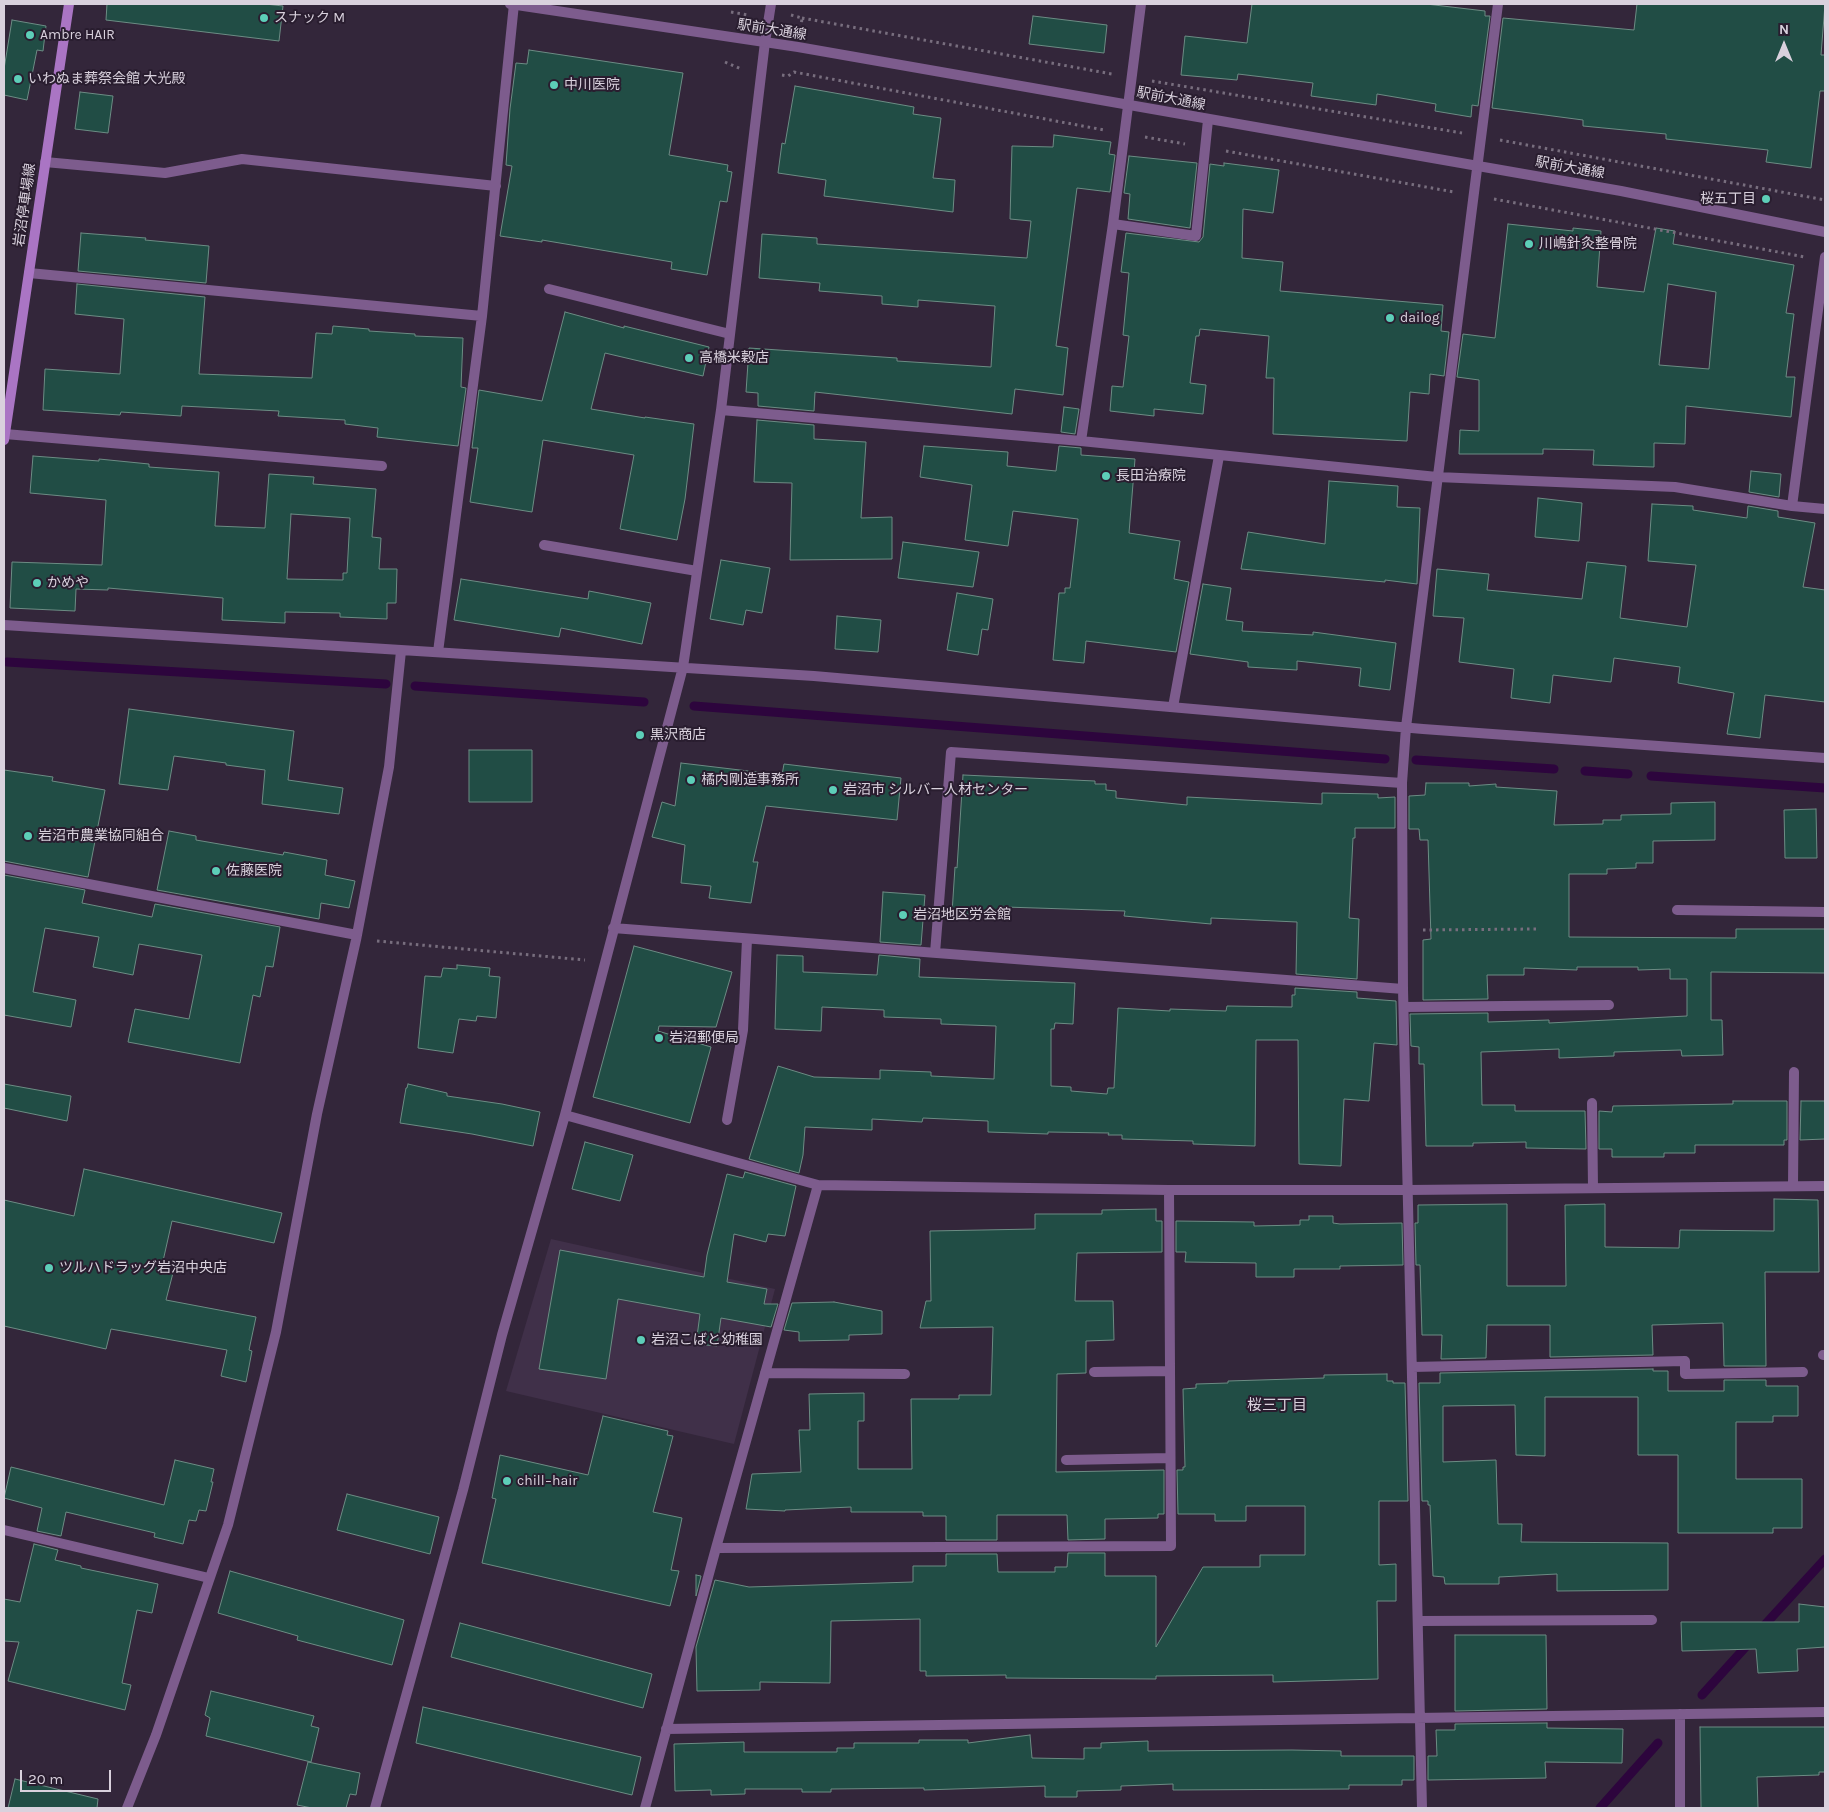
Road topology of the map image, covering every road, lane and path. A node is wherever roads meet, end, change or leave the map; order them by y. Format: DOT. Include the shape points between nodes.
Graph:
graph roads {
  1 [pos="69,4"];
  2 [pos="510,4"];
  3 [pos="514,4"];
  4 [pos="772,4"];
  5 [pos="1141,4"];
  6 [pos="1498,4"];
  7 [pos="765,42"];
  8 [pos="725,62"];
  9 [pos="762,73"];
  10 [pos="1128,105"];
  11 [pos="1208,120"];
  12 [pos="1124,134"];
  13 [pos="1481,137"];
  14 [pos="1205,147"];
  15 [pos="46,162"];
  16 [pos="1478,167"];
  17 [pos="496,186"];
  18 [pos="1474,195"];
  19 [pos="1825,200"];
  20 [pos="1113,224"];
  21 [pos="1825,232"];
  22 [pos="1825,257"];
  23 [pos="1825,261"];
  24 [pos="29,273"];
  25 [pos="549,288"];
  26 [pos="482,316"];
  27 [pos="730,334"];
  28 [pos="721,410"];
  29 [pos="4,437"];
  30 [pos="1081,441"];
  31 [pos="1219,456"];
  32 [pos="382,466"];
  33 [pos="1437,477"];
  34 [pos="1792,506"];
  35 [pos="1825,509"];
  36 [pos="544,545"];
  37 [pos="697,571"];
  38 [pos="4,625"];
  39 [pos="401,651"];
  40 [pos="438,652"];
  41 [pos="683,667"];
  42 [pos="1173,707"];
  43 [pos="1406,727"];
  44 [pos="1825,758"];
  45 [pos="1402,783"];
  46 [pos="4,868"];
  47 [pos="1677,910"];
  48 [pos="1825,912"];
  49 [pos="613,928"];
  50 [pos="1402,930"];
  51 [pos="1536,930"];
  52 [pos="356,937"];
  53 [pos="747,938"];
  54 [pos="936,953"];
  55 [pos="605,962"];
  56 [pos="1403,989"];
  57 [pos="1608,1005"];
  58 [pos="1404,1007"];
  59 [pos="1794,1072"];
  60 [pos="1592,1103"];
  61 [pos="565,1115"];
  62 [pos="727,1120"];
  63 [pos="818,1185"];
  64 [pos="1793,1186"];
  65 [pos="1825,1186"];
  66 [pos="1593,1188"];
  67 [pos="1169,1190"];
  68 [pos="1408,1190"];
  69 [pos="1412,1366"];
  70 [pos="1170,1370"];
  71 [pos="1094,1372"];
  72 [pos="1803,1372"];
  73 [pos="765,1373"];
  74 [pos="905,1374"];
  75 [pos="1170,1458"];
  76 [pos="1066,1460"];
  77 [pos="4,1530"];
  78 [pos="716,1548"];
  79 [pos="209,1578"];
  80 [pos="1652,1620"];
  81 [pos="1418,1621"];
  82 [pos="1825,1712"];
  83 [pos="1680,1714"];
  84 [pos="1420,1717"];
  85 [pos="666,1729"];
  86 [pos="127,1808"];
  87 [pos="375,1808"];
  88 [pos="645,1808"];
  89 [pos="1422,1808"];
  90 [pos="1680,1808"];
  1 -- 15 [label="main road, 岩沼停車場線"];
  2 -- 3 [label="street, 駅前大通線"];
  3 -- 7 [label="street, 駅前大通線"];
  3 -- 17 [label="street"];
  4 -- 7 [label="street"];
  5 -- 10 [label="street"];
  6 -- 13 [label="street"];
  7 -- 9 [label="street"];
  7 -- 10 [label="street, 駅前大通線"];
  8 -- 9 [label="path" via="748,72"];
  9 -- 12 [label="path" via="788,76 794,72"];
  9 -- 27 [label="street"];
  10 -- 11 [label="street, 駅前大通線"];
  10 -- 12 [label="street"];
  11 -- 14 [label="street"];
  11 -- 16 [label="street, 駅前大通線"];
  12 -- 14 [label="path"];
  12 -- 20 [label="street"];
  13 -- 16 [label="street"];
  13 -- 19 [label="path"];
  14 -- 18 [label="path"];
  14 -- 20 [label="street" via="1196,236"];
  15 -- 17 [label="street" via="166,174 242,159"];
  15 -- 24 [label="main road, 岩沼停車場線"];
  16 -- 18 [label="street"];
  16 -- 21 [label="street, 駅前大通線" via="1621,191"];
  17 -- 26 [label="street"];
  18 -- 23 [label="path"];
  18 -- 33 [label="street"];
  20 -- 30 [label="street"];
  22 -- 23 [label="street"];
  23 -- 34 [label="street"];
  24 -- 26 [label="street"];
  24 -- 29 [label="main road, 岩沼停車場線"];
  25 -- 27 [label="street"];
  26 -- 40 [label="street"];
  27 -- 28 [label="street"];
  28 -- 30 [label="street"];
  28 -- 37 [label="street"];
  29 -- 32 [label="street"];
  30 -- 31 [label="street"];
  31 -- 33 [label="street"];
  31 -- 42 [label="street"];
  33 -- 34 [label="street" via="1675,487"];
  33 -- 43 [label="street"];
  34 -- 35 [label="street"];
  36 -- 37 [label="street"];
  37 -- 41 [label="street"];
  38 -- 39 [label="street"];
  39 -- 40 [label="street"];
  39 -- 52 [label="street" via="392,751"];
  40 -- 41 [label="street"];
  41 -- 42 [label="street"];
  41 -- 49 [label="street"];
  42 -- 43 [label="street"];
  43 -- 44 [label="street"];
  43 -- 45 [label="street"];
  45 -- 50 [label="street"];
  45 -- 54 [label="street" via="951,752"];
  46 -- 52 [label="street"];
  47 -- 48 [label="street"];
  49 -- 53 [label="street"];
  49 -- 55 [label="street"];
  50 -- 51 [label="path"];
  50 -- 56 [label="street"];
  52 -- 55 [label="path"];
  52 -- 79 [label="street" via="317,1114 276,1332 228,1525"];
  53 -- 54 [label="street"];
  53 -- 62 [label="street" via="743,1030"];
  54 -- 56 [label="street"];
  55 -- 61 [label="street"];
  56 -- 58 [label="street"];
  57 -- 58 [label="street"];
  58 -- 68 [label="street"];
  59 -- 64 [label="street"];
  60 -- 66 [label="street"];
  61 -- 63 [label="street"];
  61 -- 87 [label="street" via="502,1335 463,1490"];
  63 -- 67 [label="street"];
  63 -- 73 [label="street"];
  64 -- 65 [label="street"];
  64 -- 66 [label="street"];
  66 -- 68 [label="street"];
  67 -- 68 [label="street"];
  67 -- 70 [label="street"];
  68 -- 69 [label="street"];
  69 -- 72 [label="street" via="1686,1362 1686,1374"];
  69 -- 81 [label="street"];
  70 -- 71 [label="street"];
  70 -- 75 [label="street"];
  73 -- 74 [label="street"];
  73 -- 78 [label="street"];
  75 -- 76 [label="street"];
  75 -- 78 [label="street" via="1171,1546"];
  77 -- 79 [label="street"];
  78 -- 85 [label="street"];
  79 -- 86 [label="street" via="156,1735"];
  80 -- 81 [label="street"];
  81 -- 84 [label="street"];
  82 -- 83 [label="street"];
  83 -- 84 [label="street"];
  83 -- 90 [label="street"];
  84 -- 85 [label="street"];
  84 -- 89 [label="street"];
  85 -- 88 [label="street"];
}
